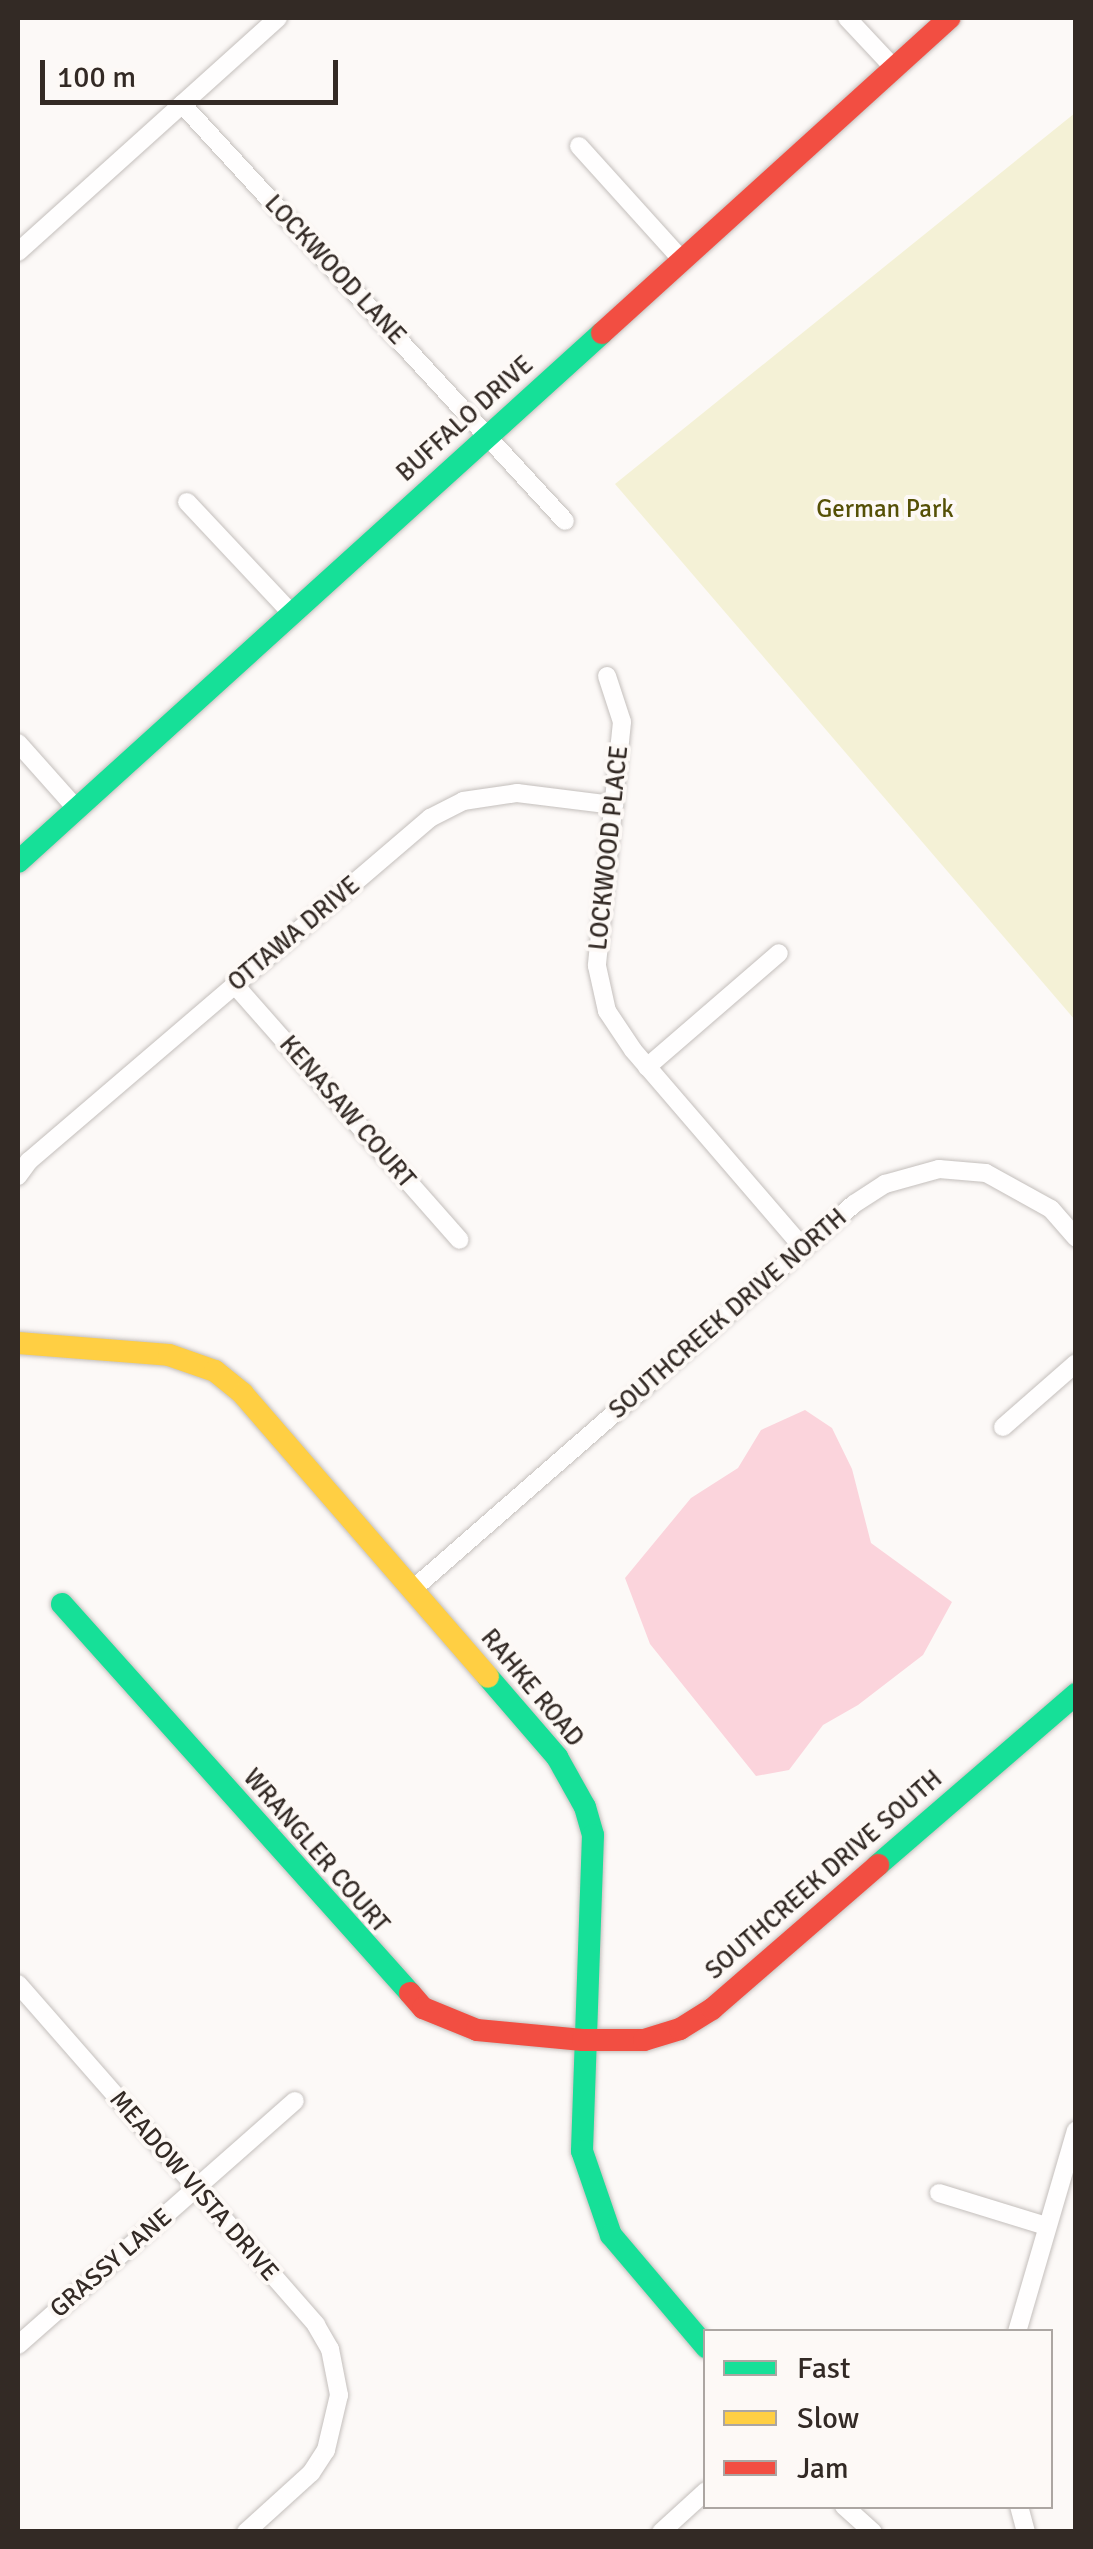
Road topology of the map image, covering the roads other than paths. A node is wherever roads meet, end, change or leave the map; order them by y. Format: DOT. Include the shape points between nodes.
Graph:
graph roads {
  1 [pos="278,18"];
  2 [pos="847,18"];
  3 [pos="950,18"];
  4 [pos="894,68"];
  5 [pos="182,104"];
  6 [pos="579,146"];
  7 [pos="18,252"];
  8 [pos="682,260"];
  9 [pos="487,436"];
  10 [pos="188,502"];
  11 [pos="565,521"];
  12 [pos="292,614"];
  13 [pos="607,676"];
  14 [pos="18,743"];
  15 [pos="614,805"];
  16 [pos="76,808"];
  17 [pos="18,862"];
  18 [pos="779,953"];
  19 [pos="234,984"];
  20 [pos="648,1067"];
  21 [pos="18,1176"];
  22 [pos="1076,1238"];
  23 [pos="460,1240"];
  24 [pos="804,1249"];
  25 [pos="18,1343"];
  26 [pos="1076,1363"];
  27 [pos="1003,1427"];
  28 [pos="412,1590"];
  29 [pos="62,1604"];
  30 [pos="1076,1694"];
  31 [pos="18,1984"];
  32 [pos="583,2040"];
  33 [pos="295,2101"];
  34 [pos="1076,2130"];
  35 [pos="196,2188"];
  36 [pos="939,2192"];
  37 [pos="1046,2226"];
  38 [pos="1018,2329"];
  39 [pos="703,2344"];
  40 [pos="18,2345"];
  41 [pos="703,2493"];
  42 [pos="847,2509"];
  43 [pos="246,2532"];
  44 [pos="661,2532"];
  45 [pos="873,2532"];
  1 -- 5 [label="street"];
  2 -- 4 [label="street"];
  3 -- 4 [label="street, BUFFALO DRIVE"];
  4 -- 8 [label="street, BUFFALO DRIVE"];
  5 -- 7 [label="street"];
  5 -- 9 [label="street, LOCKWOOD LANE"];
  6 -- 8 [label="street"];
  8 -- 9 [label="street, BUFFALO DRIVE"];
  9 -- 11 [label="street, LOCKWOOD LANE"];
  9 -- 12 [label="street, BUFFALO DRIVE"];
  10 -- 12 [label="street"];
  12 -- 16 [label="street, BUFFALO DRIVE"];
  13 -- 15 [label="street, LOCKWOOD PLACE" via="622,722"];
  14 -- 16 [label="street"];
  15 -- 19 [label="street, OTTAWA DRIVE" via="517,793 462,801 430,818"];
  15 -- 20 [label="street, LOCKWOOD PLACE" via="597,966 607,1011"];
  16 -- 17 [label="street, BUFFALO DRIVE"];
  18 -- 20 [label="street"];
  19 -- 21 [label="street, OTTAWA DRIVE"];
  19 -- 23 [label="street, KENASAW COURT"];
  20 -- 24 [label="street, LOCKWOOD PLACE"];
  22 -- 24 [label="street, SOUTHCREEK DRIVE NORTH" via="1051,1209 1004,1179 940,1169 886,1184"];
  24 -- 28 [label="street, SOUTHCREEK DRIVE NORTH"];
  25 -- 28 [label="street, RAHKE ROAD" via="169,1355 216,1371 244,1394"];
  26 -- 27 [label="street"];
  28 -- 32 [label="street, RAHKE ROAD" via="557,1756 585,1807 595,1873"];
  29 -- 32 [label="street, WRANGLER COURT" via="424,2008 477,2030"];
  30 -- 32 [label="street, SOUTHCREEK DRIVE SOUTH" via="712,2009 644,2040"];
  31 -- 35 [label="street, MEADOW VISTA DRIVE"];
  32 -- 39 [label="street, RAHKE ROAD" via="582,2151 610,2235"];
  33 -- 35 [label="street, GRASSY LANE"];
  34 -- 37 [label="street"];
  35 -- 40 [label="street, GRASSY LANE"];
  35 -- 43 [label="street, MEADOW VISTA DRIVE" via="321,2332 336,2367 333,2432 317,2466"];
  36 -- 37 [label="street"];
  37 -- 38 [label="street"];
  41 -- 44 [label="street"];
  42 -- 45 [label="street"];
}
